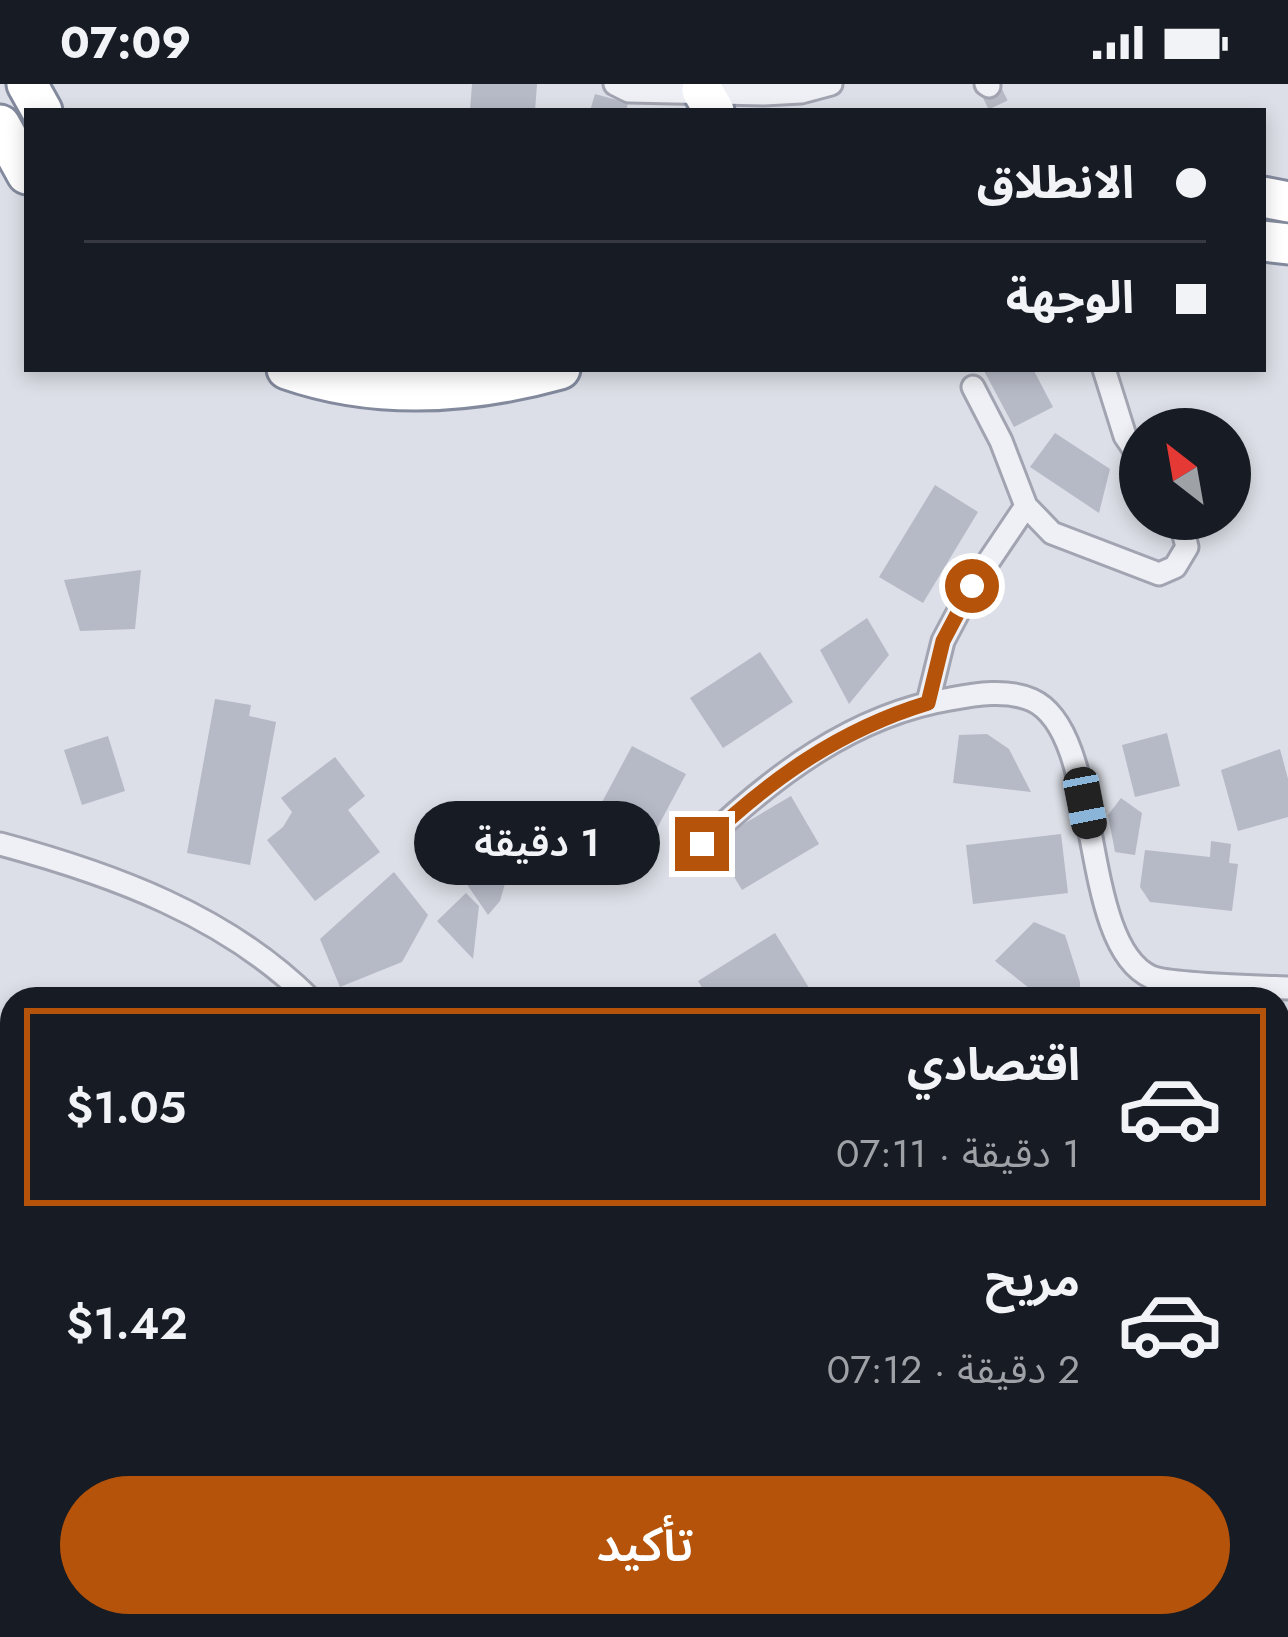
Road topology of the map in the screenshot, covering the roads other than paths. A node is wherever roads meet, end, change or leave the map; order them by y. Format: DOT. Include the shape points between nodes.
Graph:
graph roads {
  1 [pos="615,84"];
  2 [pos="831,84"];
  3 [pos="708,101"];
  4 [pos="0,124"];
  5 [pos="24,168"];
  6 [pos="296,372"];
  7 [pos="546,372"];
  8 [pos="1106,372"];
  9 [pos="973,387"];
  10 [pos="1119,414"];
  11 [pos="1026,506"];
  12 [pos="1185,540"];
  13 [pos="928,703"];
  14 [pos="0,844"];
  15 [pos="702,844"];
  16 [pos="297,987"];
  17 [pos="1276,987"];
  1 -- 3 [label="street"];
  2 -- 3 [label="street"];
  4 -- 5 [label="highway"];
  6 -- 7 [label="highway" via="330,384 446,390"];
  8 -- 10 [label="street"];
  9 -- 11 [label="street"];
  11 -- 12 [label="street" via="1052,533 1159,574 1175,567"];
  11 -- 13 [label="street" via="943,641"];
  13 -- 15 [label="street" via="822,746"];
  13 -- 17 [label="street" via="1008,694 1050,712 1085,803 1112,928 1152,977"];
  14 -- 16 [label="street" via="100,873 211,923"];
}
